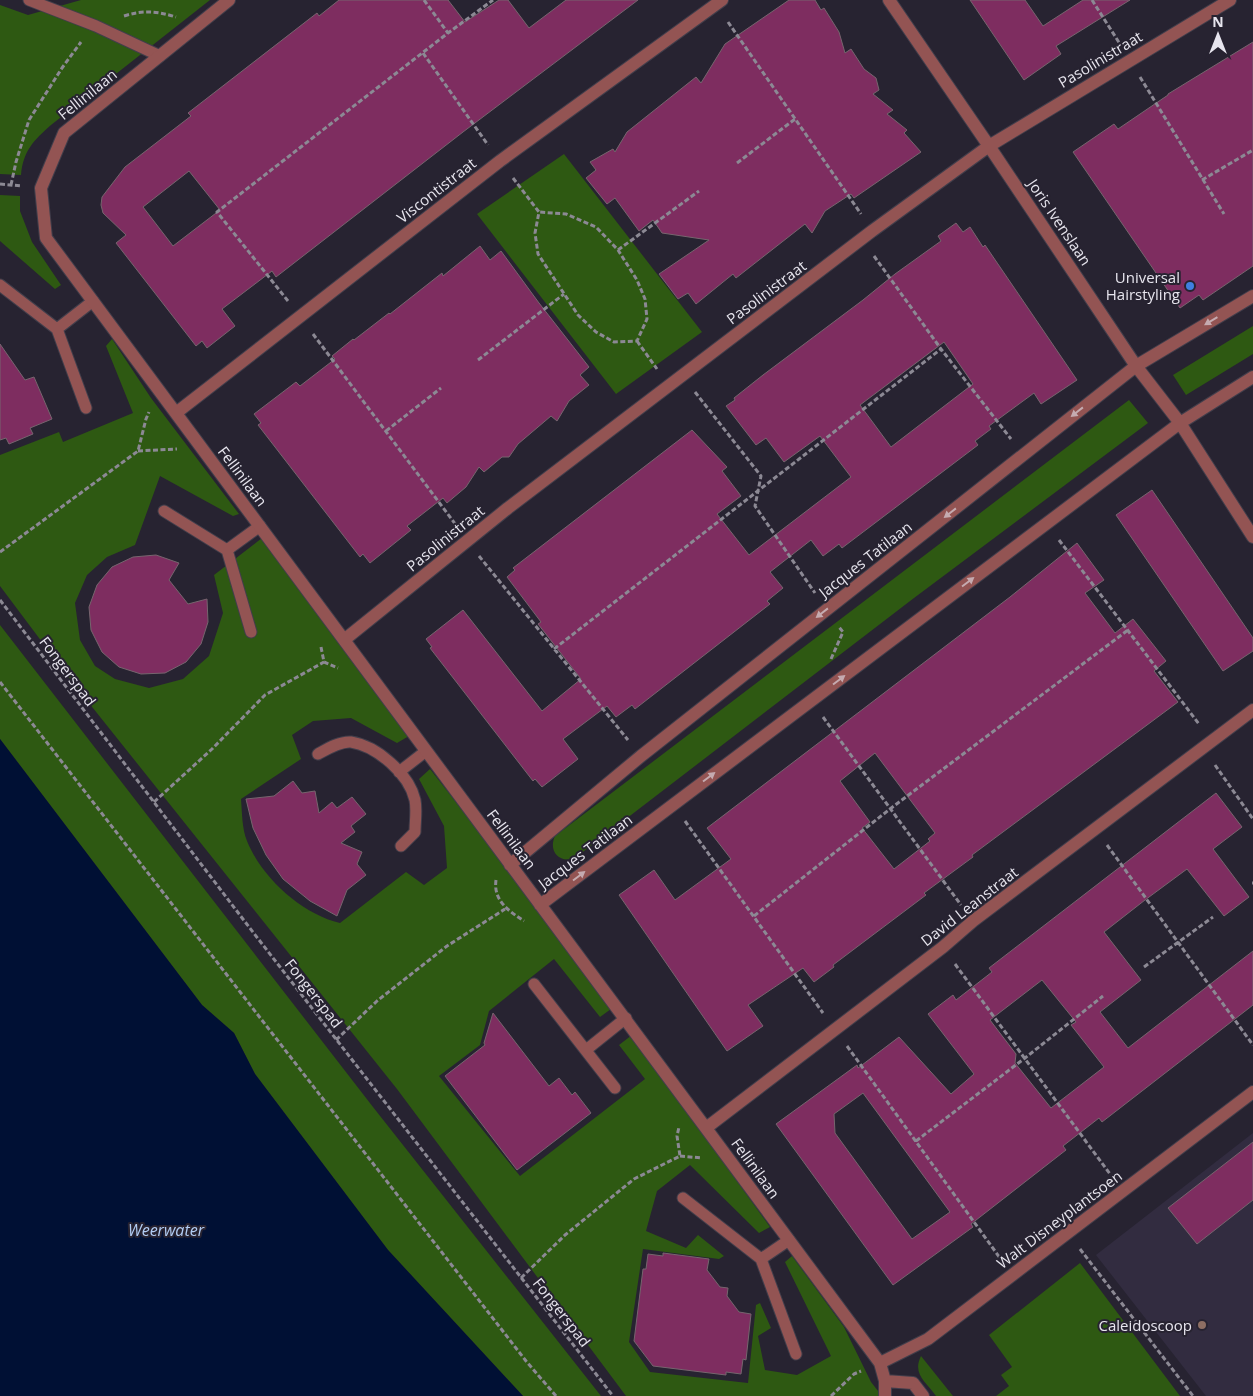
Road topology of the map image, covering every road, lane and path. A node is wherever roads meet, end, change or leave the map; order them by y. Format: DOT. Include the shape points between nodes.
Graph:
graph roads {
  1 [pos="29,0"];
  2 [pos="230,0"];
  3 [pos="424,0"];
  4 [pos="888,0"];
  5 [pos="1092,0"];
  6 [pos="1230,0"];
  7 [pos="719,2"];
  8 [pos="96,26"];
  9 [pos="197,26"];
  10 [pos="448,33"];
  11 [pos="423,53"];
  12 [pos="160,56"];
  13 [pos="1130,60"];
  14 [pos="795,119"];
  15 [pos="989,146"];
  16 [pos="1253,150"];
  17 [pos="500,161"];
  18 [pos="737,163"];
  19 [pos="1202,180"];
  20 [pos="11,185"];
  21 [pos="699,191"];
  22 [pos="539,212"];
  23 [pos="1224,214"];
  24 [pos="872,231"];
  25 [pos="862,240"];
  26 [pos="618,250"];
  27 [pos="0,285"];
  28 [pos="564,294"];
  29 [pos="1253,296"];
  30 [pos="93,301"];
  31 [pos="57,329"];
  32 [pos="637,341"];
  33 [pos="941,349"];
  34 [pos="478,360"];
  35 [pos="1136,366"];
  36 [pos="682,376"];
  37 [pos="1253,376"];
  38 [pos="669,386"];
  39 [pos="441,388"];
  40 [pos="161,393"];
  41 [pos="86,408"];
  42 [pos="176,413"];
  43 [pos="1180,423"];
  44 [pos="386,431"];
  45 [pos="195,439"];
  46 [pos="138,451"];
  47 [pos="1024,455"];
  48 [pos="757,490"];
  49 [pos="164,511"];
  50 [pos="1047,523"];
  51 [pos="260,526"];
  52 [pos="1253,537"];
  53 [pos="468,541"];
  54 [pos="227,550"];
  55 [pos="0,552"];
  56 [pos="0,600"];
  57 [pos="826,610"];
  58 [pos="1128,630"];
  59 [pos="251,632"];
  60 [pos="344,640"];
  61 [pos="554,649"];
  62 [pos="324,662"];
  63 [pos="827,666"];
  64 [pos="0,682"];
  65 [pos="811,700"];
  66 [pos="1253,710"];
  67 [pos="1208,745"];
  68 [pos="426,751"];
  69 [pos="318,754"];
  70 [pos="641,756"];
  71 [pos="399,772"];
  72 [pos="154,802"];
  73 [pos="890,810"];
  74 [pos="1253,819"];
  75 [pos="1096,830"];
  76 [pos="401,846"];
  77 [pos="510,865"];
  78 [pos="540,905"];
  79 [pos="505,909"];
  80 [pos="754,916"];
  81 [pos="1212,917"];
  82 [pos="974,921"];
  83 [pos="1179,942"];
  84 [pos="943,947"];
  85 [pos="1144,968"];
  86 [pos="534,984"];
  87 [pos="1102,996"];
  88 [pos="626,1018"];
  89 [pos="336,1040"];
  90 [pos="1253,1044"];
  91 [pos="586,1050"];
  92 [pos="1025,1058"];
  93 [pos="615,1088"];
  94 [pos="1253,1092"];
  95 [pos="689,1105"];
  96 [pos="706,1128"];
  97 [pos="916,1141"];
  98 [pos="1122,1191"];
  99 [pos="683,1198"];
  100 [pos="1067,1233"];
  101 [pos="788,1240"];
  102 [pos="761,1258"];
  103 [pos="521,1278"];
  104 [pos="796,1354"];
  105 [pos="880,1363"];
  106 [pos="885,1380"];
  107 [pos="556,1396"];
  108 [pos="613,1396"];
  109 [pos="831,1396"];
  110 [pos="885,1396"];
  111 [pos="923,1396"];
  112 [pos="1194,1396"];
  1 -- 8 [label="lane"];
  2 -- 9 [label="street, Fellinilaan"];
  3 -- 10 [label="path"];
  4 -- 15 [label="street, Joris Ivenslaan"];
  5 -- 13 [label="path"];
  6 -- 13 [label="street, Pasolinistraat"];
  7 -- 14 [label="path"];
  7 -- 17 [label="street, Viscontistraat"];
  8 -- 9 [label="path" via="134,13 158,11"];
  8 -- 12 [label="lane"];
  8 -- 20 [label="path" via="62,68 29,120"];
  9 -- 12 [label="street, Fellinilaan"];
  11 -- 17 [label="path"];
  12 -- 30 [label="street, Fellinilaan" via="64,133 40,188 46,238"];
  13 -- 15 [label="street, Pasolinistraat"];
  13 -- 19 [label="path"];
  14 -- 18 [label="path"];
  14 -- 24 [label="path"];
  15 -- 24 [label="street, Pasolinistraat"];
  15 -- 35 [label="street, Joris Ivenslaan"];
  16 -- 19 [label="path"];
  17 -- 22 [label="path"];
  17 -- 42 [label="street, Viscontistraat"];
  19 -- 23 [label="path"];
  21 -- 26 [label="path"];
  22 -- 26 [label="path" via="566,214 596,227"];
  22 -- 28 [label="path" via="535,233 538,254"];
  24 -- 25 [label="street, Pasolinistraat"];
  25 -- 33 [label="path"];
  25 -- 36 [label="street, Pasolinistraat"];
  26 -- 32 [label="path" via="645,298 646,319"];
  27 -- 31 [label="lane"];
  28 -- 32 [label="path" via="578,315 596,332 614,342"];
  28 -- 34 [label="path"];
  29 -- 35 [label="street, Jacques Tatilaan, one-way"];
  30 -- 31 [label="lane"];
  30 -- 40 [label="street, Fellinilaan"];
  31 -- 41 [label="lane"];
  32 -- 38 [label="path"];
  33 -- 47 [label="path"];
  33 -- 48 [label="path"];
  35 -- 43 [label="street, Joris Ivenslaan"];
  35 -- 47 [label="street, Jacques Tatilaan, one-way"];
  36 -- 38 [label="street, Pasolinistraat"];
  36 -- 48 [label="path" via="761,476"];
  37 -- 43 [label="street, Jacques Tatilaan"];
  38 -- 53 [label="street, Pasolinistraat"];
  39 -- 44 [label="path"];
  40 -- 42 [label="street, Fellinilaan"];
  40 -- 46 [label="path" via="146,419"];
  42 -- 45 [label="street, Fellinilaan"];
  43 -- 50 [label="street, Jacques Tatilaan"];
  43 -- 52 [label="street, Joris Ivenslaan"];
  45 -- 46 [label="path" via="184,448"];
  45 -- 51 [label="street, Fellinilaan"];
  46 -- 55 [label="path"];
  47 -- 57 [label="street, Jacques Tatilaan, one-way"];
  48 -- 57 [label="path" via="755,506"];
  48 -- 61 [label="path"];
  49 -- 54 [label="lane"];
  50 -- 58 [label="path"];
  65 -- 50 [label="street, Jacques Tatilaan, one-way"];
  51 -- 54 [label="lane, Fellinilaan"];
  51 -- 60 [label="street, Fellinilaan"];
  53 -- 60 [label="street, Pasolinistraat"];
  53 -- 61 [label="path"];
  54 -- 59 [label="lane"];
  56 -- 72 [label="path, Fongerspad"];
  57 -- 63 [label="path" via="843,632"];
  57 -- 70 [label="street, Jacques Tatilaan, one-way"];
  58 -- 67 [label="path"];
  58 -- 73 [label="path"];
  60 -- 68 [label="street, Fellinilaan"];
  61 -- 70 [label="path"];
  62 -- 72 [label="path" via="265,695"];
  64 -- 107 [label="path"];
  65 -- 73 [label="path"];
  78 -- 65 [label="street, Jacques Tatilaan, one-way"];
  66 -- 67 [label="street, David Leanstraat"];
  67 -- 74 [label="path"];
  67 -- 75 [label="street, David Leanstraat"];
  68 -- 71 [label="lane"];
  68 -- 77 [label="street, Fellinilaan"];
  69 -- 71 [label="lane" via="350,742 373,750"];
  70 -- 77 [label="street, Jacques Tatilaan"];
  71 -- 76 [label="lane" via="415,800 414,832"];
  72 -- 89 [label="path, Fongerspad"];
  73 -- 80 [label="path"];
  73 -- 82 [label="path"];
  75 -- 82 [label="street, David Leanstraat"];
  75 -- 83 [label="path"];
  77 -- 78 [label="street, Fellinilaan"];
  78 -- 88 [label="street, Fellinilaan"];
  79 -- 89 [label="path" via="447,946 377,1001"];
  81 -- 83 [label="path"];
  82 -- 84 [label="street, David Leanstraat"];
  83 -- 85 [label="path"];
  83 -- 90 [label="path"];
  84 -- 92 [label="path"];
  84 -- 96 [label="street, David Leanstraat"];
  86 -- 91 [label="lane"];
  87 -- 92 [label="path"];
  88 -- 91 [label="lane"];
  88 -- 95 [label="street, Fellinilaan"];
  89 -- 103 [label="path, Fongerspad"];
  91 -- 93 [label="lane"];
  92 -- 97 [label="path"];
  92 -- 98 [label="path"];
  94 -- 98 [label="street, Walt Disneyplantsoen"];
  95 -- 96 [label="street, Fellinilaan"];
  95 -- 103 [label="path" via="676,1136 680,1156 634,1179 565,1234"];
  96 -- 101 [label="street, Fellinilaan"];
  98 -- 100 [label="street, Walt Disneyplantsoen"];
  99 -- 102 [label="lane"];
  100 -- 105 [label="street, Walt Disneyplantsoen" via="928,1339"];
  100 -- 112 [label="path"];
  101 -- 102 [label="lane"];
  101 -- 105 [label="street, Fellinilaan"];
  102 -- 104 [label="lane"];
  103 -- 108 [label="path, Fongerspad"];
  105 -- 106 [label="street, Fellinilaan"];
  105 -- 109 [label="path" via="854,1374"];
  106 -- 110 [label="street, Fellinilaan"];
  106 -- 111 [label="street" via="913,1383"];
}
